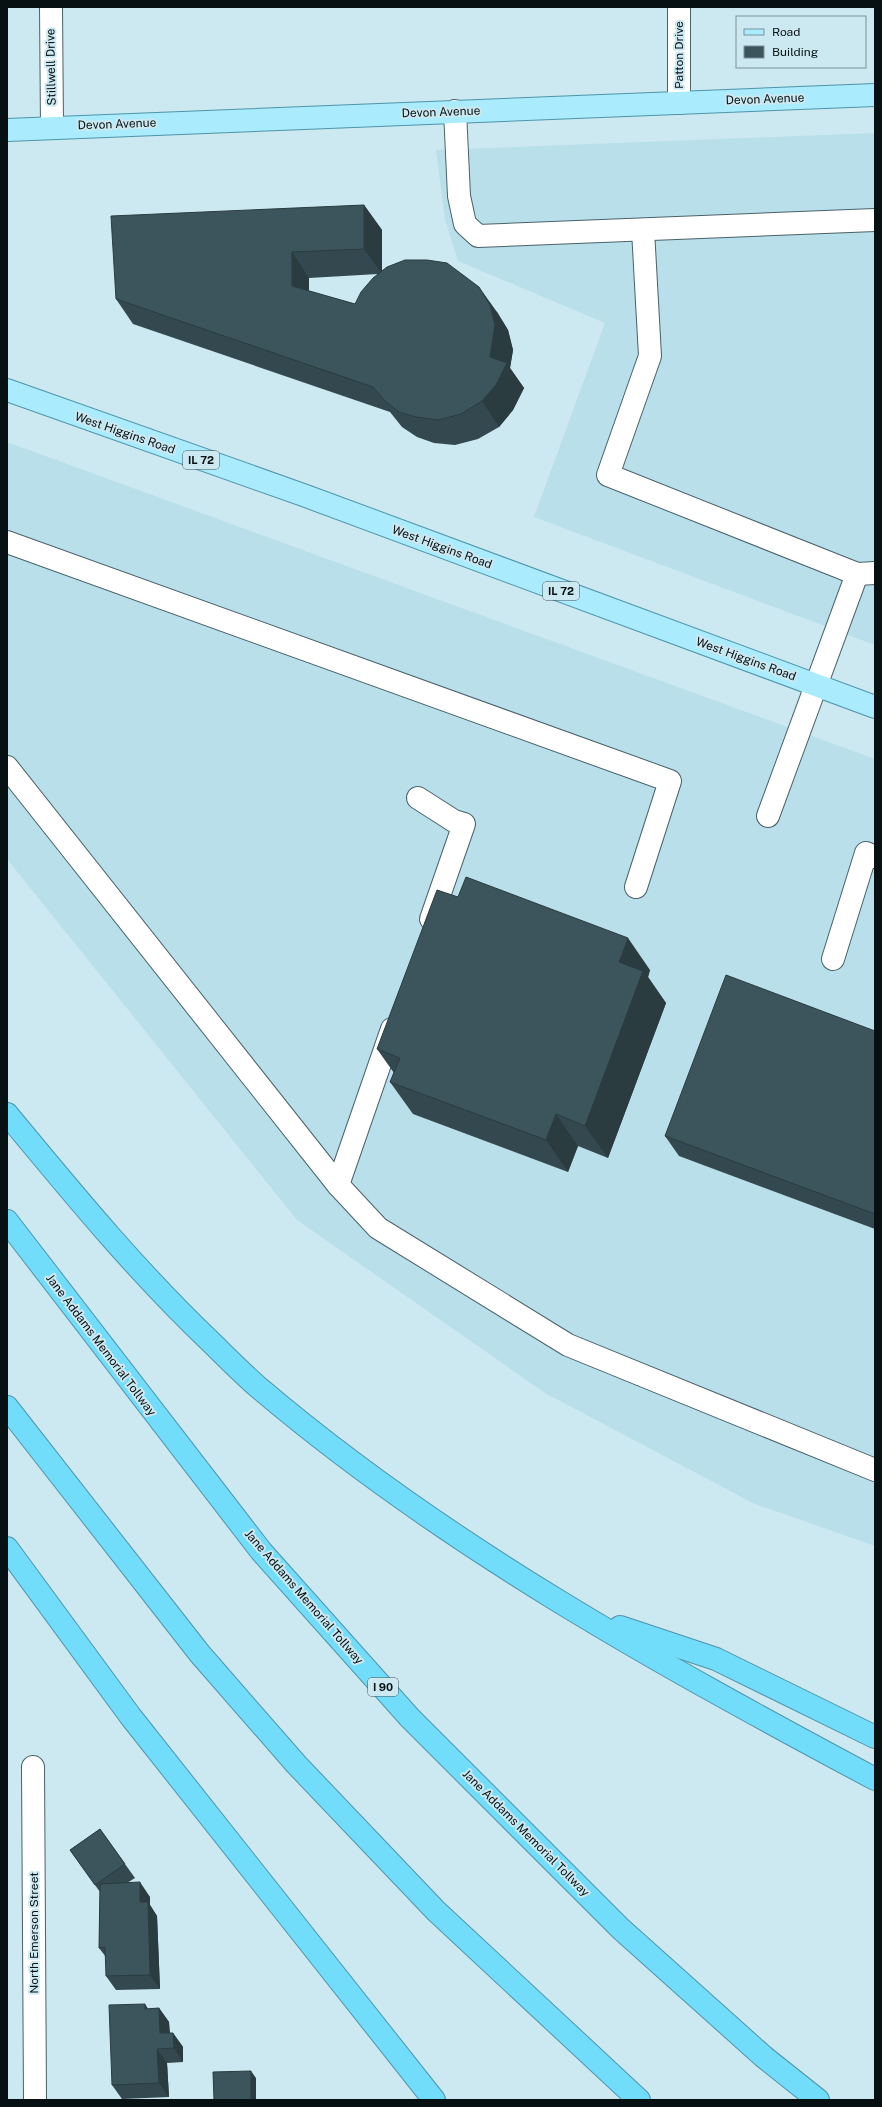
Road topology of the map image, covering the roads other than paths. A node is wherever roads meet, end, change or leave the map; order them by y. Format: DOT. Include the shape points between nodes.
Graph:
graph roads {
  1 [pos="51,7"];
  2 [pos="679,7"];
  3 [pos="875,95"];
  4 [pos="679,103"];
  5 [pos="455,111"];
  6 [pos="52,127"];
  7 [pos="7,130"];
  8 [pos="875,220"];
  9 [pos="643,230"];
  10 [pos="7,390"];
  11 [pos="7,542"];
  12 [pos="866,574"];
  13 [pos="816,685"];
  14 [pos="875,707"];
  15 [pos="7,767"];
  16 [pos="418,798"];
  17 [pos="768,816"];
  18 [pos="875,857"];
  19 [pos="636,887"];
  20 [pos="425,936"];
  21 [pos="833,959"];
  22 [pos="399,1011"];
  23 [pos="7,1114"];
  24 [pos="338,1185"];
  25 [pos="7,1221"];
  26 [pos="7,1407"];
  27 [pos="875,1470"];
  28 [pos="7,1548"];
  29 [pos="575,1612"];
  30 [pos="875,1737"];
  31 [pos="33,1767"];
  32 [pos="875,1779"];
  33 [pos="35,2100"];
  34 [pos="434,2100"];
  35 [pos="638,2100"];
  36 [pos="818,2100"];
  1 -- 6 [label="street, Stillwell Drive"];
  2 -- 4 [label="street, Patton Drive"];
  3 -- 4 [label="main road, Devon Avenue"];
  4 -- 5 [label="main road, Devon Avenue"];
  5 -- 6 [label="main road, Devon Avenue"];
  5 -- 9 [label="street" via="460,196 465,224 478,236"];
  6 -- 7 [label="main road, Devon Avenue"];
  8 -- 9 [label="street"];
  9 -- 12 [label="street" via="650,356 608,475"];
  10 -- 13 [label="main road, West Higgins Road / IL 72" via="313,499"];
  11 -- 19 [label="street" via="670,781"];
  12 -- 13 [label="street"];
  13 -- 14 [label="main road, West Higgins Road / IL 72"];
  13 -- 17 [label="street"];
  15 -- 24 [label="street"];
  16 -- 20 [label="street" via="454,821 464,824"];
  18 -- 21 [label="street" via="866,853"];
  22 -- 24 [label="street"];
  23 -- 29 [label="highway" via="92,1218 165,1299 256,1386 365,1473 478,1552"];
  24 -- 27 [label="street" via="378,1228 568,1345"];
  25 -- 36 [label="highway, Jane Addams Memorial Tollway / I 90" via="261,1550 410,1718 621,1929 764,2057"];
  26 -- 35 [label="highway" via="200,1654 296,1764 436,1911"];
  28 -- 34 [label="highway" via="131,1717"];
  29 -- 30 [label="highway" via="716,1659"];
  29 -- 32 [label="highway" via="728,1701"];
  31 -- 33 [label="street, North Emerson Street"];
}
